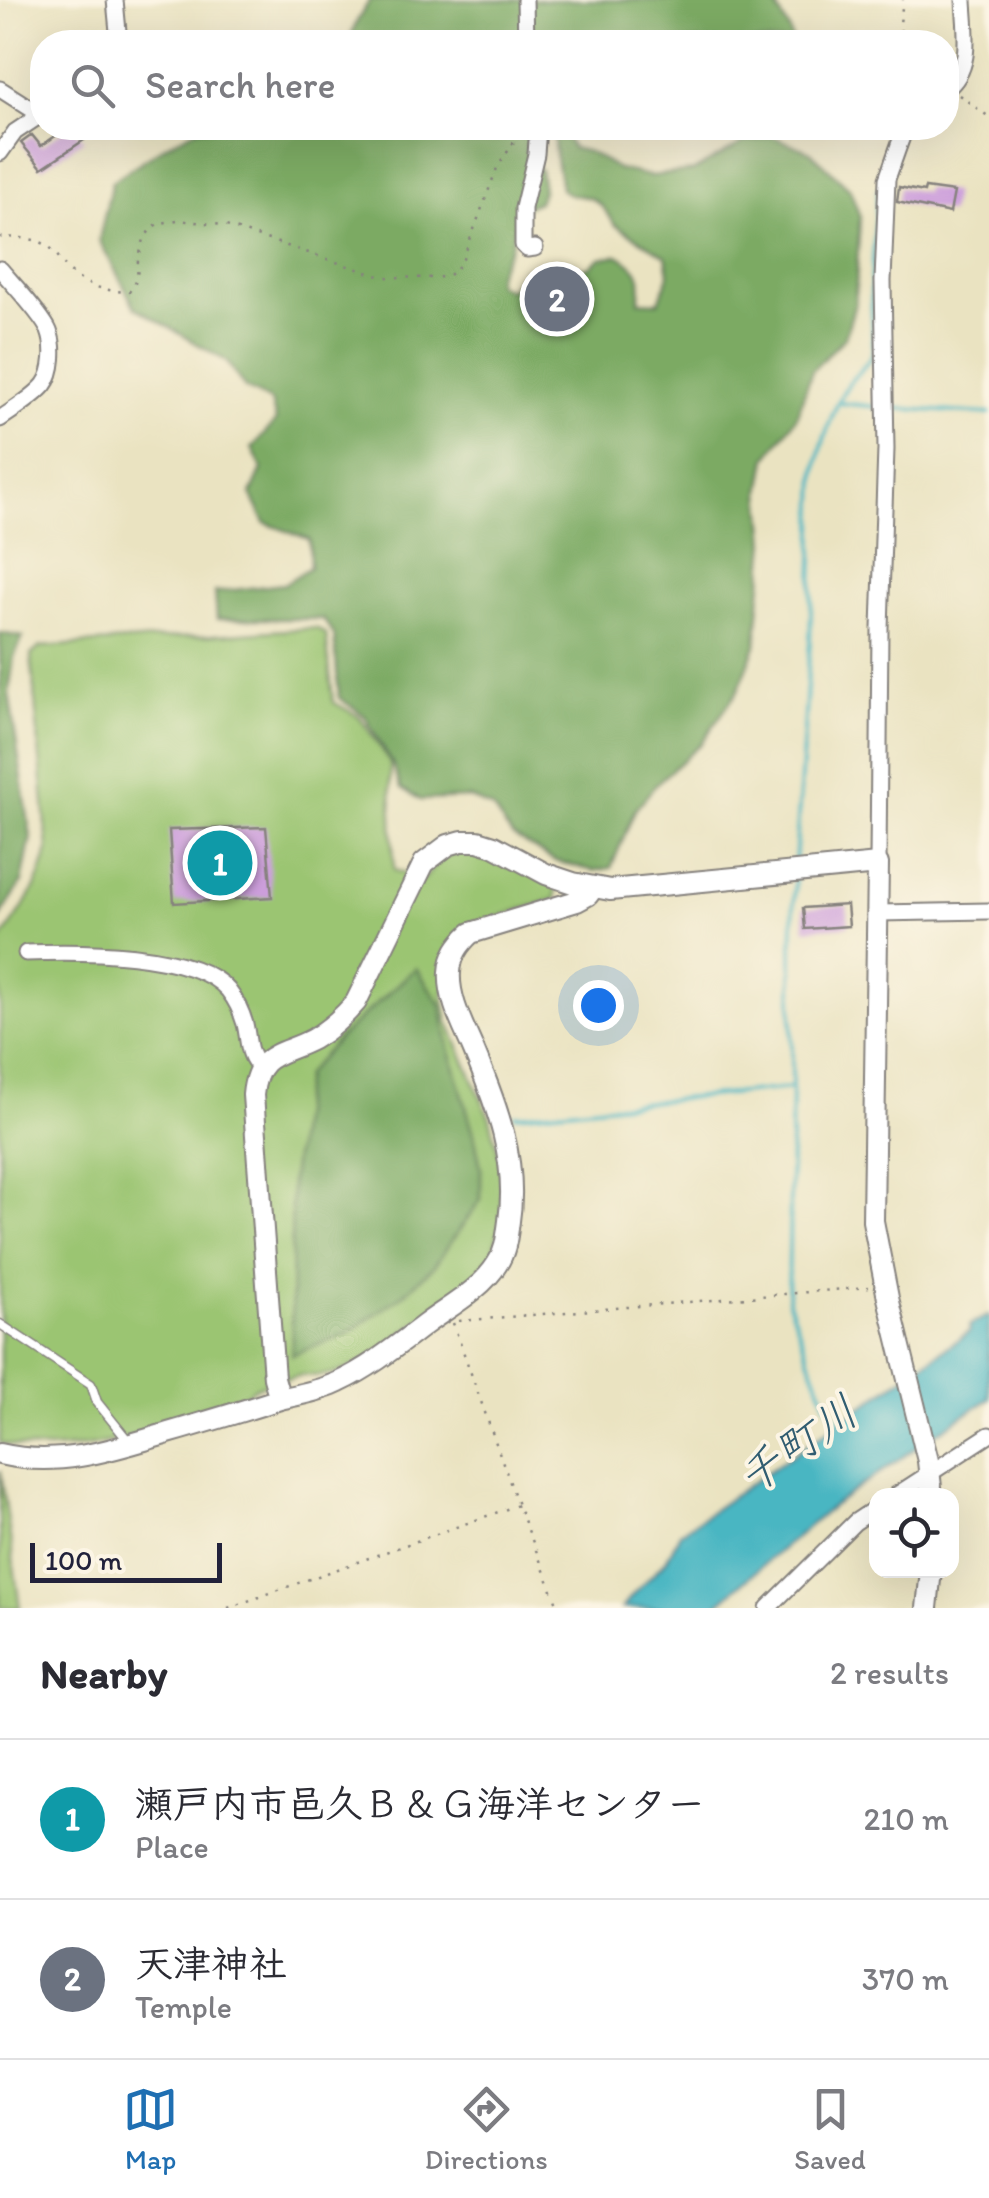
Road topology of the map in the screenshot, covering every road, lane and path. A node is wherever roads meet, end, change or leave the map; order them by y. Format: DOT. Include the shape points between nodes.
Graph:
graph roads {
  1 [pos="115,0"];
  2 [pos="525,0"];
  3 [pos="903,0"];
  4 [pos="964,0"];
  5 [pos="117,30"];
  6 [pos="526,30"];
  7 [pos="901,30"];
  8 [pos="959,75"];
  9 [pos="0,89"];
  10 [pos="959,96"];
  11 [pos="30,108"];
  12 [pos="989,117"];
  13 [pos="30,122"];
  14 [pos="515,140"];
  15 [pos="537,140"];
  16 [pos="901,140"];
  17 [pos="0,153"];
  18 [pos="0,237"];
  19 [pos="536,248"];
  20 [pos="0,268"];
  21 [pos="0,418"];
  22 [pos="878,864"];
  23 [pos="593,888"];
  24 [pos="989,911"];
  25 [pos="878,913"];
  26 [pos="26,953"];
  27 [pos="260,1067"];
  28 [pos="885,1283"];
  29 [pos="0,1324"];
  30 [pos="280,1399"];
  31 [pos="989,1435"];
  32 [pos="131,1444"];
  33 [pos="0,1454"];
  34 [pos="930,1467"];
  35 [pos="905,1488"];
  36 [pos="931,1488"];
  37 [pos="518,1505"];
  38 [pos="869,1513"];
  39 [pos="930,1578"];
  40 [pos="228,1608"];
  41 [pos="559,1608"];
  42 [pos="768,1608"];
  43 [pos="927,1608"];
  1 -- 5 [label="street"];
  2 -- 6 [label="street"];
  3 -- 7 [label="path"];
  4 -- 8 [label="street"];
  9 -- 11 [label="street"];
  10 -- 12 [label="path"];
  13 -- 17 [label="street"];
  14 -- 18 [label="path" via="460,264 437,278 382,278 223,226 177,220 145,236 129,292 109,292 85,283 48,246"];
  15 -- 19 [label="street" via="523,208 523,245"];
  16 -- 22 [label="street" via="888,179 883,281"];
  20 -- 21 [label="street" via="52,341 44,386"];
  22 -- 23 [label="street"];
  22 -- 25 [label="street"];
  23 -- 27 [label="street" via="478,841 448,845 424,863 356,1002 315,1038"];
  23 -- 30 [label="street" via="577,901 471,934 453,956 453,998 492,1094 510,1166 512,1203 497,1266 362,1370"];
  24 -- 25 [label="street"];
  25 -- 28 [label="street" via="873,1221"];
  26 -- 27 [label="street" via="147,957 208,974 241,1012"];
  27 -- 30 [label="street" via="253,1094"];
  28 -- 34 [label="street"];
  28 -- 37 [label="path" via="452,1322"];
  29 -- 32 [label="lane" via="91,1384 96,1402"];
  30 -- 32 [label="street"];
  31 -- 34 [label="street"];
  32 -- 33 [label="street" via="56,1460"];
  34 -- 35 [label="street"];
  34 -- 36 [label="street"];
  37 -- 40 [label="path"];
  37 -- 41 [label="path"];
  38 -- 42 [label="street"];
  39 -- 43 [label="street"];
}
